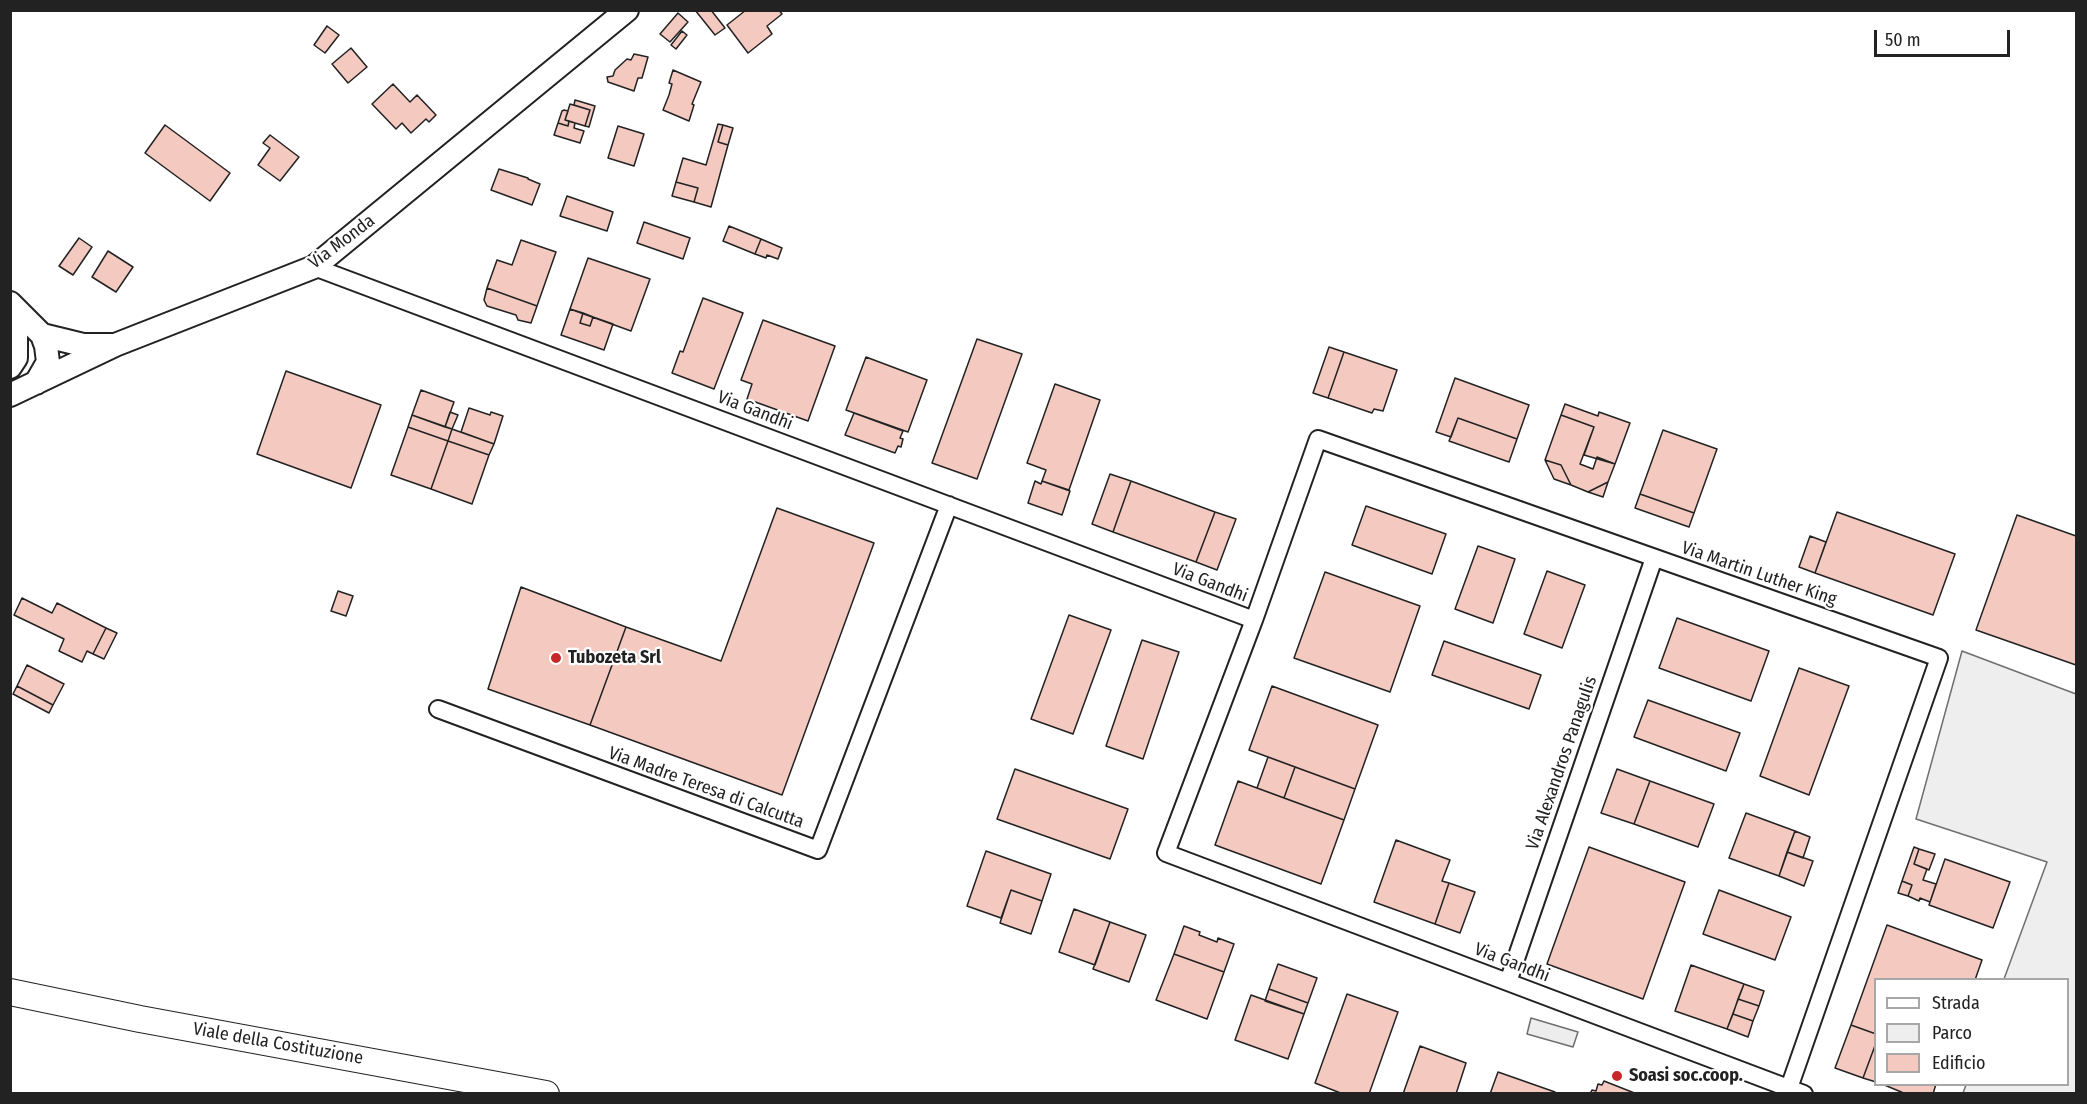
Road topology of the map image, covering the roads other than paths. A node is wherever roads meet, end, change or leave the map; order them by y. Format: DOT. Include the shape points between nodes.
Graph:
graph roads {
  1 [pos="627,10"];
  2 [pos="314,267"];
  3 [pos="13,307"];
  4 [pos="42,335"];
  5 [pos="115,345"];
  6 [pos="10,367"];
  7 [pos="36,383"];
  8 [pos="10,395"];
  9 [pos="949,505"];
  10 [pos="1654,558"];
  11 [pos="1254,620"];
  12 [pos="438,709"];
  13 [pos="1508,982"];
  14 [pos="10,992"];
  15 [pos="1797,1091"];
  16 [pos="546,1094"];
  1 -- 2 [label="main road, Via Monda"];
  2 -- 5 [label="main road, Via Monda"];
  2 -- 9 [label="street, Via Gandhi"];
  3 -- 4 [label="main road"];
  3 -- 6 [label="main road" via="16,358"];
  4 -- 5 [label="main road" via="83,345"];
  4 -- 7 [label="main road" via="48,362"];
  5 -- 7 [label="main road, Via Monda"];
  7 -- 8 [label="main road, Via Monda"];
  9 -- 11 [label="street, Via Gandhi"];
  9 -- 12 [label="street, Via Madre Teresa di Calcutta" via="818,850"];
  10 -- 11 [label="street, Via Martin Luther King" via="1318,439"];
  10 -- 13 [label="street, Via Alexandros Panagulis"];
  10 -- 15 [label="street, Via Martin Luther King" via="1939,658"];
  11 -- 13 [label="street, Via Gandhi" via="1166,853"];
  13 -- 15 [label="street, Via Gandhi"];
  14 -- 16 [label="main road, Viale della Costituzione"];
}
